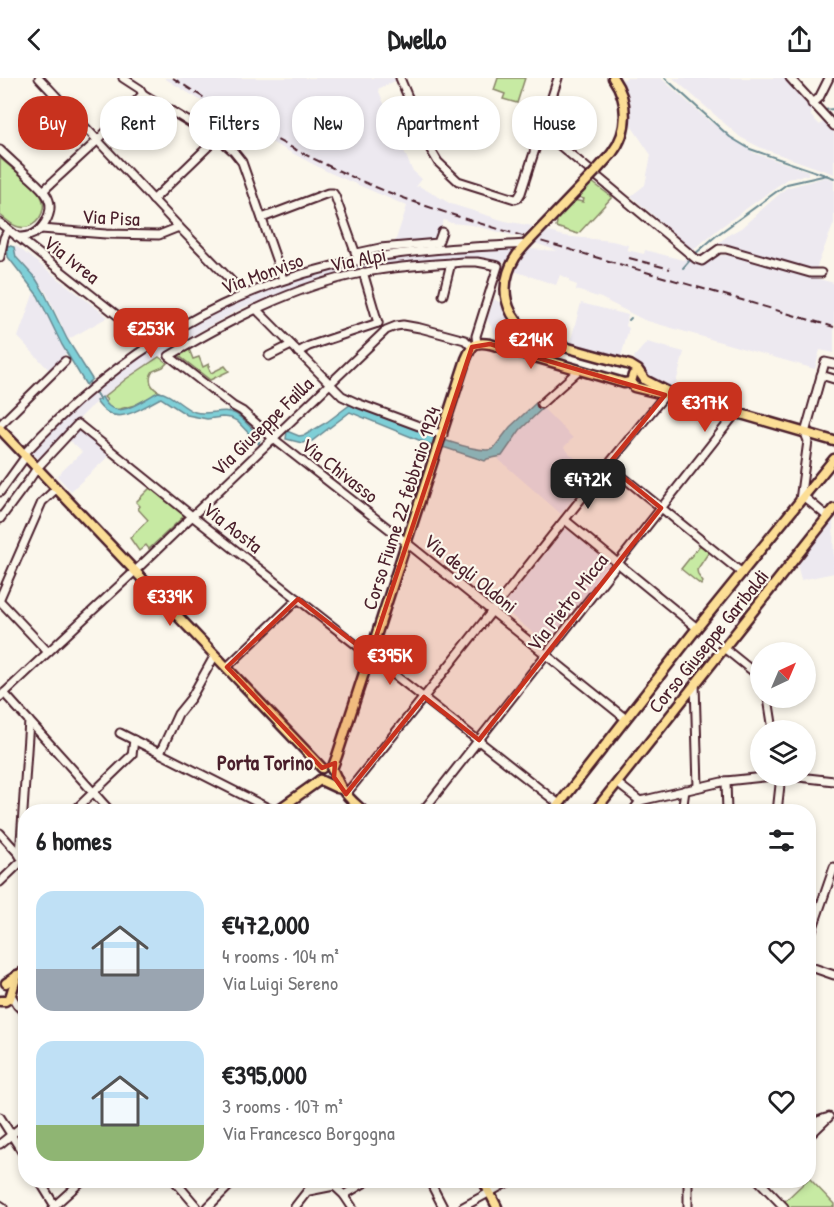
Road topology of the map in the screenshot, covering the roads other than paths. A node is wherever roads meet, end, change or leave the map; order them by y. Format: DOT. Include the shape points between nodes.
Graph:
graph roads {
  1 [pos="39,78"];
  2 [pos="123,78"];
  3 [pos="400,78"];
  4 [pos="558,78"];
  5 [pos="614,78"];
  6 [pos="790,78"];
  7 [pos="829,78"];
  8 [pos="143,94"];
  9 [pos="552,96"];
  10 [pos="812,104"];
  11 [pos="189,122"];
  12 [pos="834,126"];
  13 [pos="97,141"];
  14 [pos="0,150"];
  15 [pos="205,150"];
  16 [pos="231,150"];
  17 [pos="535,150"];
  18 [pos="565,150"];
  19 [pos="44,190"];
  20 [pos="153,200"];
  21 [pos="262,218"];
  22 [pos="0,224"];
  23 [pos="179,227"];
  24 [pos="8,230"];
  25 [pos="41,230"];
  26 [pos="442,232"];
  27 [pos="17,237"];
  28 [pos="526,244"];
  29 [pos="0,256"];
  30 [pos="357,256"];
  31 [pos="451,263"];
  32 [pos="363,272"];
  33 [pos="821,273"];
  34 [pos="283,279"];
  35 [pos="244,294"];
  36 [pos="443,295"];
  37 [pos="256,309"];
  38 [pos="378,323"];
  39 [pos="386,330"];
  40 [pos="150,345"];
  41 [pos="291,345"];
  42 [pos="475,345"];
  43 [pos="298,352"];
  44 [pos="169,356"];
  45 [pos="269,356"];
  46 [pos="65,361"];
  47 [pos="834,364"];
  48 [pos="579,370"];
  49 [pos="821,375"];
  50 [pos="637,378"];
  51 [pos="834,379"];
  52 [pos="330,384"];
  53 [pos="669,394"];
  54 [pos="541,404"];
  55 [pos="736,413"];
  56 [pos="0,427"];
  57 [pos="805,433"];
  58 [pos="273,438"];
  59 [pos="441,440"];
  60 [pos="834,441"];
  61 [pos="25,455"];
  62 [pos="834,459"];
  63 [pos="608,465"];
  64 [pos="37,468"];
  65 [pos="57,488"];
  66 [pos="0,492"];
  67 [pos="801,498"];
  68 [pos="661,508"];
  69 [pos="832,512"];
  70 [pos="192,516"];
  71 [pos="0,519"];
  72 [pos="565,520"];
  73 [pos="407,543"];
  74 [pos="618,564"];
  75 [pos="135,571"];
  76 [pos="742,573"];
  77 [pos="298,599"];
  78 [pos="0,600"];
  79 [pos="492,611"];
  80 [pos="698,628"];
  81 [pos="724,648"];
  82 [pos="48,652"];
  83 [pos="215,655"];
  84 [pos="370,655"];
  85 [pos="546,655"];
  86 [pos="227,667"];
  87 [pos="750,669"];
  88 [pos="695,683"];
  89 [pos="2,695"];
  90 [pos="424,698"];
  91 [pos="626,719"];
  92 [pos="29,721"];
  93 [pos="120,733"];
  94 [pos="134,740"];
  95 [pos="479,740"];
  96 [pos="160,753"];
  97 [pos="327,775"];
  98 [pos="750,778"];
  99 [pos="816,779"];
  100 [pos="726,781"];
  101 [pos="834,781"];
  102 [pos="617,783"];
  103 [pos="780,786"];
  104 [pos="698,787"];
  105 [pos="685,790"];
  106 [pos="344,791"];
  107 [pos="93,792"];
  108 [pos="640,801"];
  109 [pos="26,804"];
  110 [pos="81,804"];
  111 [pos="104,804"];
  112 [pos="262,804"];
  113 [pos="286,804"];
  114 [pos="356,804"];
  115 [pos="428,804"];
  116 [pos="551,804"];
  117 [pos="559,804"];
  118 [pos="600,804"];
  119 [pos="638,804"];
  120 [pos="683,804"];
  121 [pos="727,804"];
  122 [pos="778,804"];
  123 [pos="0,833"];
  124 [pos="18,852"];
  125 [pos="18,864"];
  126 [pos="834,867"];
  127 [pos="0,882"];
  128 [pos="816,919"];
  129 [pos="816,969"];
  130 [pos="18,974"];
  131 [pos="834,975"];
  132 [pos="5,995"];
  133 [pos="18,1006"];
  134 [pos="0,1117"];
  135 [pos="831,1118"];
  136 [pos="816,1122"];
  137 [pos="18,1129"];
  138 [pos="816,1130"];
  139 [pos="11,1135"];
  140 [pos="0,1144"];
  141 [pos="18,1146"];
  142 [pos="44,1188"];
  143 [pos="74,1188"];
  144 [pos="181,1188"];
  145 [pos="227,1188"];
  146 [pos="311,1188"];
  147 [pos="328,1188"];
  148 [pos="337,1188"];
  149 [pos="356,1188"];
  150 [pos="433,1188"];
  151 [pos="487,1188"];
  152 [pos="498,1188"];
  153 [pos="688,1188"];
  154 [pos="766,1188"];
  155 [pos="309,1191"];
  156 [pos="490,1193"];
  157 [pos="345,1195"];
  158 [pos="54,1206"];
  159 [pos="196,1206"];
  160 [pos="208,1207"];
  161 [pos="295,1207"];
  162 [pos="352,1207"];
  163 [pos="443,1207"];
  164 [pos="464,1207"];
  165 [pos="497,1207"];
  166 [pos="688,1207"];
  167 [pos="784,1207"];
  1 -- 13 [label="street"];
  2 -- 8 [label="street"];
  3 -- 17 [label="street" via="438,162 463,183 518,198"];
  4 -- 9 [label="street"];
  5 -- 28 [label="main road, bridge" via="622,96 625,120 618,144"];
  6 -- 10 [label="street"];
  7 -- 10 [label="street"];
  8 -- 11 [label="street"];
  8 -- 13 [label="street"];
  10 -- 12 [label="street"];
  13 -- 19 [label="street"];
  13 -- 20 [label="street"];
  14 -- 19 [label="street"];
  15 -- 20 [label="street"];
  16 -- 21 [label="street" via="242,162"];
  18 -- 33 [label="street" via="696,259 702,261 719,249 726,249"];
  19 -- 25 [label="street" via="50,216"];
  20 -- 23 [label="street"];
  21 -- 30 [label="street" via="333,193"];
  21 -- 34 [label="street"];
  22 -- 24 [label="street, Via Ivrea"];
  23 -- 25 [label="street, Via Pisa" via="159,236"];
  23 -- 35 [label="street"];
  24 -- 27 [label="street, Via Ivrea"];
  24 -- 29 [label="street"];
  25 -- 27 [label="street, Via Pisa"];
  26 -- 30 [label="street, Via Monviso" via="438,243 381,249"];
  27 -- 40 [label="street, Via Ivrea"];
  28 -- 30 [label="street, Via Monviso"];
  28 -- 50 [label="main road" via="515,256 505,286 513,317 521,327 539,340 635,367"];
  30 -- 34 [label="street, Via Monviso"];
  31 -- 32 [label="street, Via Alpi"];
  31 -- 36 [label="street"];
  31 -- 42 [label="street, Via Alpi" via="498,266"];
  32 -- 37 [label="street, Via Alpi" via="300,290"];
  32 -- 38 [label="street"];
  34 -- 35 [label="street, Via Monviso"];
  35 -- 40 [label="street, Via Monviso"];
  37 -- 41 [label="street"];
  37 -- 44 [label="street, Via Alpi"];
  38 -- 39 [label="street"];
  38 -- 43 [label="street"];
  39 -- 42 [label="street" via="403,325"];
  39 -- 52 [label="street, Via Giuseppe Failla"];
  40 -- 61 [label="street, Via Monviso" via="92,387"];
  41 -- 43 [label="street"];
  41 -- 45 [label="street"];
  42 -- 48 [label="main road" via="490,344"];
  42 -- 59 [label="main road, Corso Fiume 22 febbraio 1924" via="466,359"];
  43 -- 52 [label="street"];
  44 -- 58 [label="street, Via Chivasso"];
  46 -- 56 [label="street"];
  47 -- 49 [label="street" via="825,362"];
  48 -- 50 [label="main road" via="624,383"];
  48 -- 54 [label="street"];
  49 -- 51 [label="street"];
  49 -- 57 [label="street"];
  50 -- 53 [label="main road"];
  50 -- 53 [label="main road" via="634,387"];
  52 -- 58 [label="street, Via Giuseppe Failla"];
  52 -- 59 [label="street" via="342,396"];
  53 -- 55 [label="main road"];
  53 -- 63 [label="street"];
  55 -- 57 [label="main road"];
  55 -- 68 [label="street, Via Pietro Micca"];
  56 -- 61 [label="main road"];
  57 -- 60 [label="main road"];
  57 -- 67 [label="street" via="808,441"];
  58 -- 70 [label="street, Via Giuseppe Failla"];
  58 -- 73 [label="street, Via Chivasso"];
  59 -- 73 [label="main road, Corso Fiume 22 febbraio 1924"];
  61 -- 64 [label="main road"];
  61 -- 66 [label="street, Via Monviso"];
  62 -- 67 [label="main road"];
  63 -- 68 [label="street"];
  63 -- 72 [label="street"];
  64 -- 65 [label="main road"];
  64 -- 70 [label="street, Via Aosta" via="78,423"];
  64 -- 71 [label="street"];
  65 -- 75 [label="main road"];
  65 -- 78 [label="street" via="42,502"];
  67 -- 69 [label="street, Corso Giuseppe Garibaldi"];
  67 -- 76 [label="main road, Corso Giuseppe Garibaldi"];
  68 -- 74 [label="street, Via Pietro Micca"];
  68 -- 76 [label="street"];
  69 -- 81 [label="main road, Corso Giuseppe Garibaldi"];
  70 -- 75 [label="street, Via Giuseppe Failla"];
  70 -- 77 [label="street, Via Aosta"];
  72 -- 74 [label="street"];
  72 -- 79 [label="street"];
  73 -- 79 [label="street, Via degli Oldoni"];
  73 -- 84 [label="main road, Corso Fiume 22 febbraio 1924"];
  74 -- 80 [label="street"];
  74 -- 85 [label="street, Via Pietro Micca"];
  75 -- 82 [label="street, Via Giuseppe Failla"];
  75 -- 83 [label="main road"];
  76 -- 80 [label="main road, Corso Giuseppe Garibaldi"];
  77 -- 84 [label="street, Via Aosta"];
  77 -- 86 [label="street"];
  78 -- 82 [label="street"];
  79 -- 85 [label="street, Via degli Oldoni"];
  79 -- 90 [label="street"];
  80 -- 91 [label="main road, Corso Giuseppe Garibaldi"];
  81 -- 87 [label="street"];
  81 -- 88 [label="main road, Corso Giuseppe Garibaldi"];
  82 -- 89 [label="street, Via Giuseppe Failla"];
  83 -- 86 [label="main road"];
  83 -- 96 [label="street" via="178,714"];
  84 -- 90 [label="street, Via Aosta"];
  84 -- 97 [label="main road, Corso Fiume 22 febbraio 1924" via="337,759"];
  85 -- 91 [label="street, Via degli Oldoni"];
  85 -- 95 [label="street, Via Pietro Micca"];
  86 -- 97 [label="main road"];
  88 -- 102 [label="main road, Corso Giuseppe Garibaldi"];
  88 -- 104 [label="street"];
  89 -- 92 [label="street"];
  90 -- 95 [label="street, Via Aosta"];
  90 -- 106 [label="street"];
  91 -- 117 [label="main road, Corso Giuseppe Garibaldi"];
  92 -- 107 [label="street"];
  92 -- 109 [label="street"];
  93 -- 94 [label="street"];
  94 -- 96 [label="street"];
  94 -- 107 [label="street" via="132,755"];
  95 -- 115 [label="street, Via Pietro Micca"];
  95 -- 116 [label="street, Via Aosta"];
  96 -- 112 [label="street"];
  97 -- 106 [label="main road" via="341,784"];
  97 -- 113 [label="main road"];
  98 -- 100 [label="street"];
  99 -- 101 [label="street"];
  100 -- 104 [label="street"];
  100 -- 121 [label="street"];
  102 -- 108 [label="street"];
  102 -- 118 [label="main road, Corso Giuseppe Garibaldi"];
  103 -- 122 [label="street"];
  104 -- 105 [label="street"];
  105 -- 108 [label="street"];
  105 -- 120 [label="street"];
  106 -- 114 [label="main road"];
  107 -- 110 [label="street"];
  107 -- 111 [label="street"];
  108 -- 119 [label="street"];
  123 -- 124 [label="street"];
  125 -- 127 [label="street"];
  126 -- 128 [label="street"];
  129 -- 131 [label="street"];
  130 -- 132 [label="main road"];
  132 -- 133 [label="street"];
  134 -- 139 [label="street"];
  135 -- 136 [label="street"];
  135 -- 138 [label="street"];
  137 -- 139 [label="street"];
  139 -- 140 [label="street"];
  139 -- 141 [label="street"];
  142 -- 158 [label="street"];
  143 -- 158 [label="street"];
  144 -- 159 [label="street"];
  145 -- 160 [label="street"];
  146 -- 155 [label="street"];
  147 -- 155 [label="street"];
  148 -- 157 [label="street"];
  149 -- 157 [label="street"];
  150 -- 163 [label="street"];
  151 -- 156 [label="main road"];
  152 -- 156 [label="street"];
  153 -- 166 [label="street"];
  154 -- 167 [label="street"];
  155 -- 161 [label="street"];
  156 -- 164 [label="street"];
  156 -- 165 [label="main road"];
  157 -- 162 [label="street"];
}
